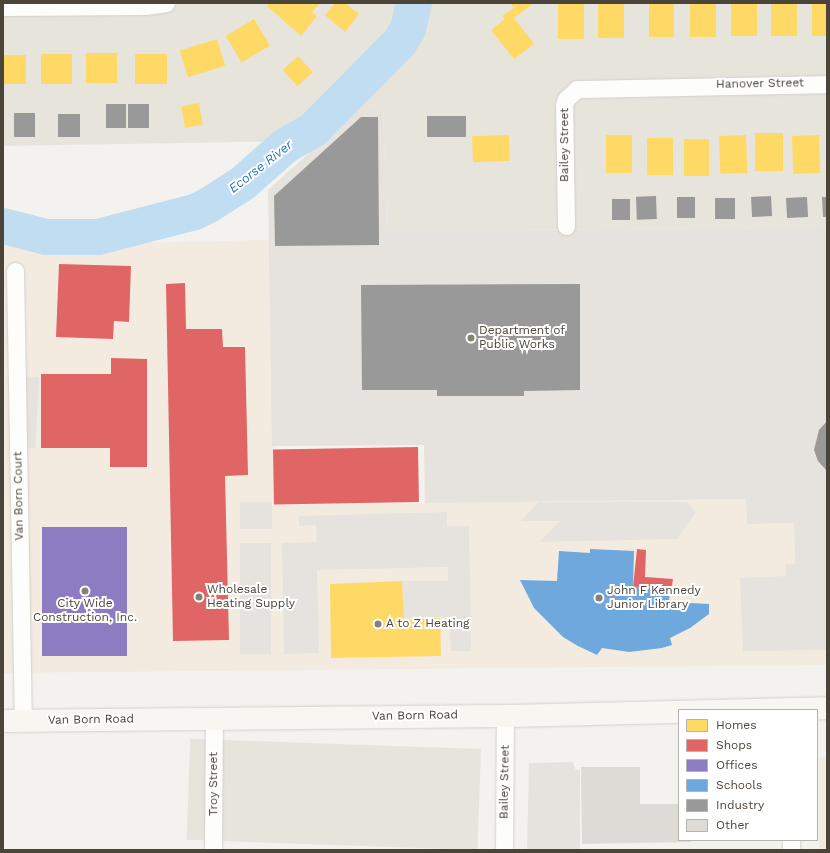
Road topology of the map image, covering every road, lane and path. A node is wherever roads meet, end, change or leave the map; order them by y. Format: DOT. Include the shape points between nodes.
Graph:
graph roads {
  1 [pos="166,3"];
  2 [pos="3,7"];
  3 [pos="827,84"];
  4 [pos="694,85"];
  5 [pos="566,226"];
  6 [pos="15,271"];
  7 [pos="827,708"];
  8 [pos="792,709"];
  9 [pos="678,711"];
  10 [pos="505,715"];
  11 [pos="214,718"];
  12 [pos="13,721"];
  13 [pos="213,850"];
  14 [pos="504,850"];
  1 -- 2 [label="street" via="144,6"];
  3 -- 4 [label="street, Hanover Street"];
  4 -- 5 [label="street, Bailey Street" via="587,87 571,93 566,99 564,113"];
  6 -- 12 [label="street, Van Born Court"];
  7 -- 8 [label="main road, Van Born Road"];
  9 -- 10 [label="main road, Van Born Road"];
  10 -- 11 [label="main road, Van Born Road"];
  10 -- 14 [label="street, Bailey Street"];
  11 -- 12 [label="main road, Van Born Road"];
  11 -- 13 [label="street, Troy Street"];
}
